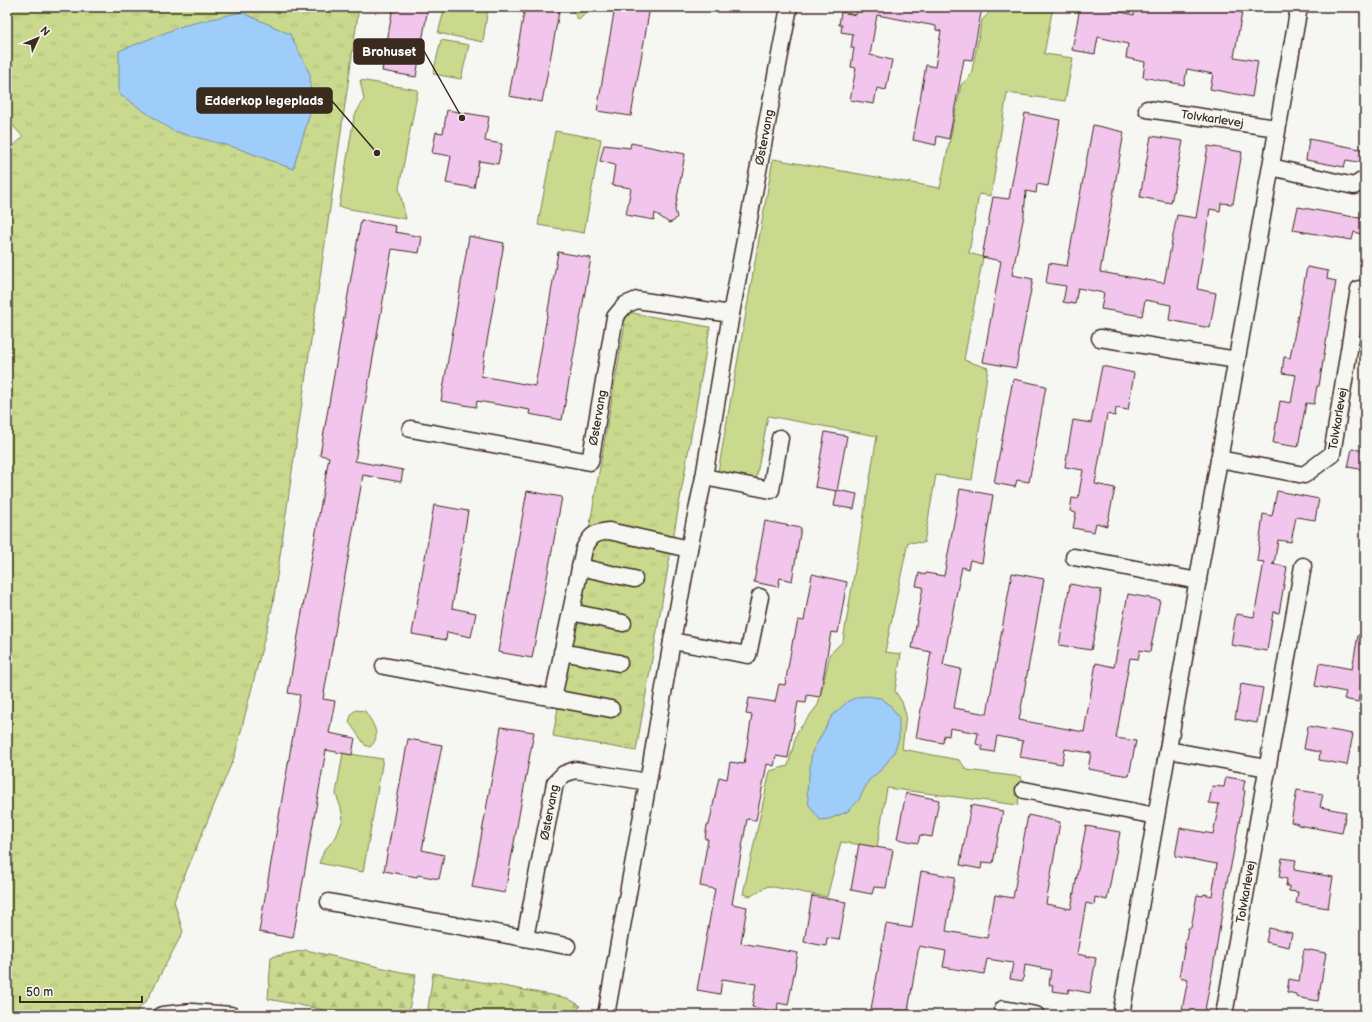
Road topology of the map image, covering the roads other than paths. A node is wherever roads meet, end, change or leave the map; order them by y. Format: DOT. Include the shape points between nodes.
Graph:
graph roads {
  1 [pos="789,7"];
  2 [pos="1299,7"];
  3 [pos="1147,109"];
  4 [pos="1277,128"];
  5 [pos="1271,167"];
  6 [pos="1365,179"];
  7 [pos="1359,289"];
  8 [pos="731,314"];
  9 [pos="1100,338"];
  10 [pos="1237,360"];
  11 [pos="411,428"];
  12 [pos="780,438"];
  13 [pos="1219,459"];
  14 [pos="704,477"];
  15 [pos="689,549"];
  16 [pos="1074,557"];
  17 [pos="1303,566"];
  18 [pos="580,567"];
  19 [pos="634,579"];
  20 [pos="1198,581"];
  21 [pos="760,597"];
  22 [pos="571,612"];
  23 [pos="623,623"];
  24 [pos="672,641"];
  25 [pos="562,652"];
  26 [pos="619,663"];
  27 [pos="384,666"];
  28 [pos="553,698"];
  29 [pos="611,709"];
  30 [pos="1168,750"];
  31 [pos="1267,768"];
  32 [pos="648,782"];
  33 [pos="1024,790"];
  34 [pos="1156,816"];
  35 [pos="329,902"];
  36 [pos="525,938"];
  37 [pos="567,946"];
  38 [pos="1003,1009"];
  39 [pos="192,1013"];
  40 [pos="162,1015"];
  41 [pos="231,1015"];
  42 [pos="606,1015"];
  43 [pos="1036,1015"];
  44 [pos="1121,1015"];
  45 [pos="1224,1015"];
  1 -- 8 [label="street, Østervang"];
  2 -- 4 [label="street"];
  3 -- 4 [label="street, Tolvkarlevej"];
  4 -- 5 [label="street"];
  5 -- 6 [label="street" via="1354,186"];
  5 -- 10 [label="street"];
  7 -- 13 [label="street, Tolvkarlevej" via="1332,454 1304,475"];
  8 -- 11 [label="street, Østervang" via="637,300 625,305 615,316 590,462"];
  8 -- 14 [label="street, Østervang"];
  9 -- 10 [label="street"];
  10 -- 13 [label="street"];
  12 -- 14 [label="street" via="771,490"];
  13 -- 20 [label="street"];
  14 -- 15 [label="street, Østervang"];
  15 -- 18 [label="street" via="609,531 597,533 589,538"];
  15 -- 24 [label="street, Østervang"];
  16 -- 20 [label="street"];
  17 -- 31 [label="street, Tolvkarlevej"];
  18 -- 19 [label="street"];
  18 -- 22 [label="street"];
  20 -- 30 [label="street"];
  21 -- 24 [label="street" via="748,655"];
  22 -- 23 [label="street"];
  22 -- 25 [label="street"];
  24 -- 32 [label="street, Østervang"];
  25 -- 26 [label="street"];
  25 -- 28 [label="street"];
  27 -- 28 [label="street"];
  28 -- 29 [label="street"];
  30 -- 31 [label="street"];
  30 -- 34 [label="street"];
  31 -- 45 [label="street, Tolvkarlevej"];
  32 -- 36 [label="street, Østervang" via="576,770 564,774 555,783"];
  32 -- 42 [label="street, Østervang"];
  33 -- 34 [label="street"];
  34 -- 44 [label="street"];
  35 -- 36 [label="street"];
  36 -- 37 [label="street"];
  38 -- 43 [label="street"];
  39 -- 40 [label="street"];
  39 -- 41 [label="street"];
}
